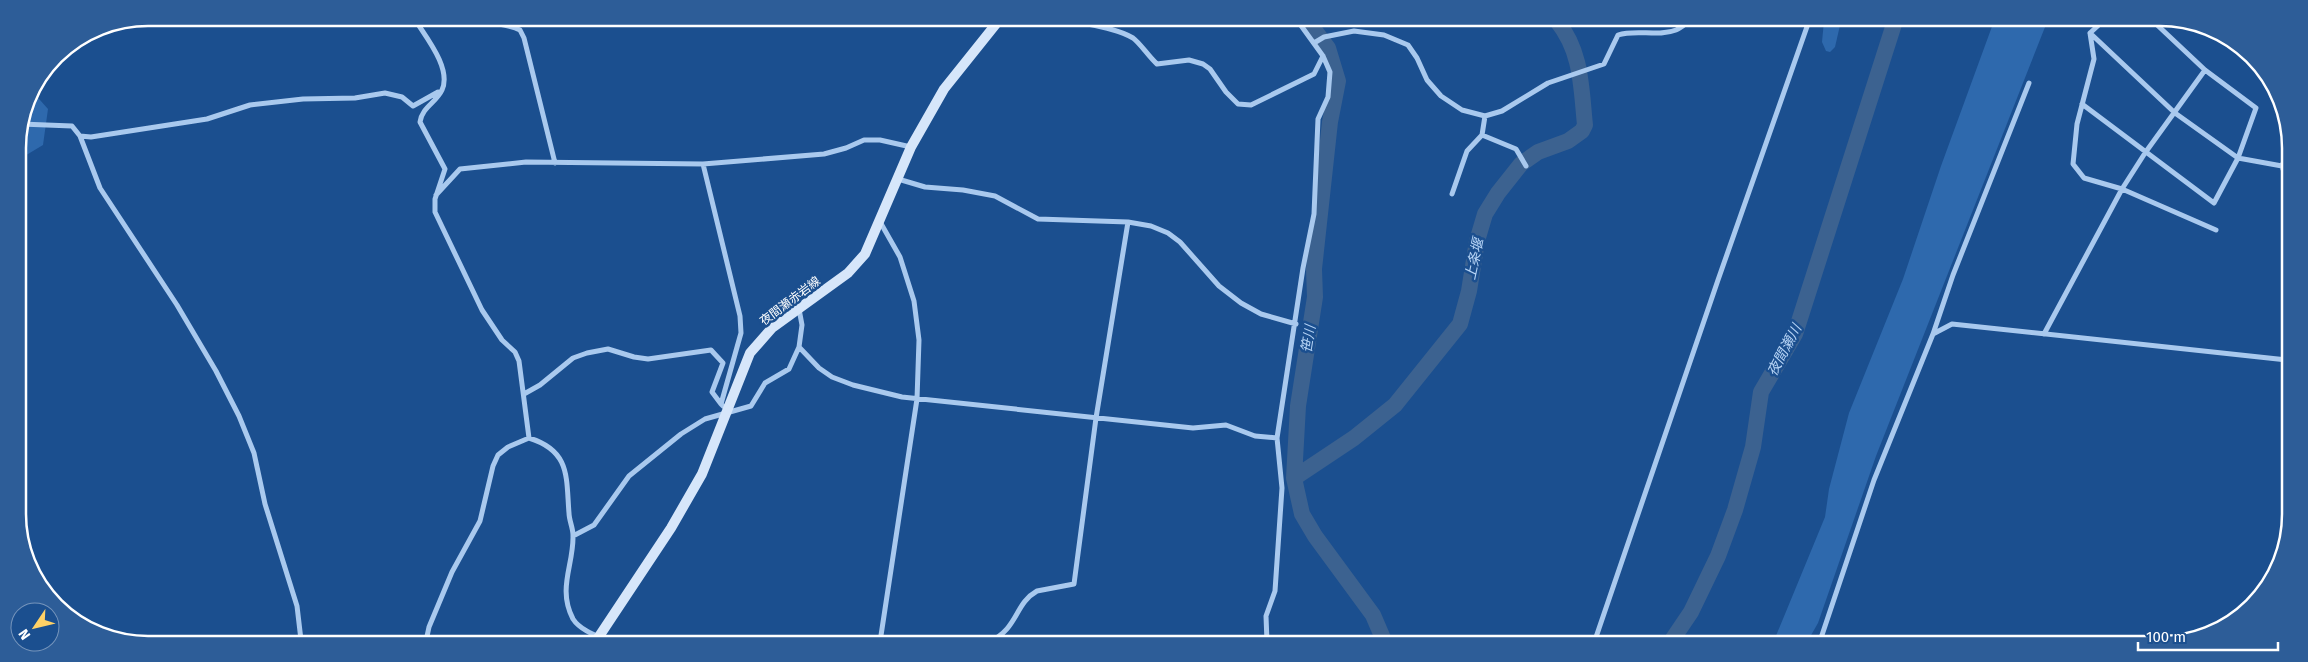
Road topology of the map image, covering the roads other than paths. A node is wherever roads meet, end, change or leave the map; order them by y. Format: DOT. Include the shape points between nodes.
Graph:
graph roads {
  1 [pos="1302,26"];
  2 [pos="1682,26"];
  3 [pos="1807,26"];
  4 [pos="2098,26"];
  5 [pos="2158,26"];
  6 [pos="420,27"];
  7 [pos="512,27"];
  8 [pos="994,27"];
  9 [pos="1094,27"];
  10 [pos="2090,33"];
  11 [pos="1315,43"];
  12 [pos="1323,56"];
  13 [pos="2205,70"];
  14 [pos="2029,83"];
  15 [pos="442,90"];
  16 [pos="2082,104"];
  17 [pos="2175,113"];
  18 [pos="1485,116"];
  19 [pos="29,124"];
  20 [pos="1482,135"];
  21 [pos="80,136"];
  22 [pos="911,146"];
  23 [pos="2145,153"];
  24 [pos="2238,158"];
  25 [pos="555,163"];
  26 [pos="703,164"];
  27 [pos="1526,166"];
  28 [pos="2282,166"];
  29 [pos="898,179"];
  30 [pos="2122,190"];
  31 [pos="1452,194"];
  32 [pos="436,195"];
  33 [pos="879,220"];
  34 [pos="1128,222"];
  35 [pos="2216,230"];
  36 [pos="799,308"];
  37 [pos="1296,324"];
  38 [pos="1932,334"];
  39 [pos="2044,334"];
  40 [pos="799,347"];
  41 [pos="2282,359"];
  42 [pos="524,394"];
  43 [pos="918,399"];
  44 [pos="724,408"];
  45 [pos="1096,418"];
  46 [pos="530,438"];
  47 [pos="1277,438"];
  48 [pos="573,536"];
  49 [pos="1266,635"];
  50 [pos="1597,635"];
  51 [pos="1822,635"];
  52 [pos="301,636"];
  53 [pos="427,636"];
  54 [pos="594,636"];
  55 [pos="604,636"];
  56 [pos="881,636"];
  57 [pos="1001,636"];
  1 -- 11 [label="street"];
  2 -- 18 [label="street" via="1676,30 1630,31 1618,35 1604,64 1548,83 1502,110"];
  3 -- 50 [label="street"];
  4 -- 10 [label="street"];
  5 -- 13 [label="street"];
  6 -- 15 [label="street" via="443,70"];
  7 -- 25 [label="street" via="520,30 524,38"];
  8 -- 22 [label="main road, 夜間瀬赤岩線" via="944,89"];
  9 -- 12 [label="street" via="1135,40 1157,64 1189,60 1203,64 1238,104 1251,105 1299,83 1314,74"];
  10 -- 16 [label="street" via="2094,59"];
  10 -- 17 [label="street"];
  11 -- 12 [label="street"];
  11 -- 18 [label="street" via="1324,37 1354,31 1384,35 1408,45 1427,80 1441,96 1462,110"];
  12 -- 37 [label="street" via="1330,72 1328,97 1318,119 1314,214"];
  13 -- 17 [label="street"];
  13 -- 24 [label="street" via="2256,108"];
  14 -- 38 [label="street"];
  15 -- 21 [label="street" via="413,106 402,97 385,93 355,98 303,99 250,105 207,119"];
  15 -- 32 [label="street" via="421,114 420,122 445,169"];
  16 -- 23 [label="street"];
  16 -- 30 [label="street" via="2073,164 2084,178"];
  17 -- 23 [label="street"];
  17 -- 24 [label="street"];
  18 -- 20 [label="street"];
  19 -- 21 [label="street" via="72,126"];
  20 -- 27 [label="street" via="1516,148"];
  20 -- 31 [label="street" via="1467,151"];
  21 -- 52 [label="street" via="100,188 177,305 238,416 254,453 265,504 290,579"];
  22 -- 26 [label="street" via="864,140 824,154"];
  22 -- 29 [label="main road, 夜間瀬赤岩線"];
  23 -- 24 [label="street" via="2214,203"];
  23 -- 30 [label="street"];
  24 -- 28 [label="street"];
  25 -- 26 [label="street"];
  25 -- 32 [label="street" via="526,162 460,169"];
  26 -- 44 [label="street" via="740,316 741,333"];
  29 -- 33 [label="main road, 夜間瀬赤岩線"];
  29 -- 34 [label="street" via="925,188 995,196 1038,219"];
  30 -- 35 [label="street"];
  30 -- 39 [label="street"];
  32 -- 42 [label="street" via="436,212 482,310 519,361"];
  33 -- 36 [label="main road, 夜間瀬赤岩線" via="865,254 848,273"];
  33 -- 43 [label="street" via="900,257 914,301 919,340"];
  34 -- 37 [label="street" via="1168,233 1219,286 1241,303 1262,314"];
  34 -- 45 [label="street"];
  36 -- 40 [label="street" via="802,325"];
  36 -- 44 [label="main road, 夜間瀬赤岩線" via="772,328 750,353"];
  37 -- 47 [label="street"];
  38 -- 39 [label="street" via="1952,324"];
  38 -- 51 [label="street" via="1874,480"];
  39 -- 41 [label="street"];
  40 -- 43 [label="street" via="819,368 832,376"];
  40 -- 44 [label="street" via="789,369 764,383 752,406"];
  42 -- 44 [label="street" via="573,358 587,352 608,348 648,358 711,350 722,363 712,392"];
  42 -- 46 [label="street"];
  43 -- 45 [label="street"];
  43 -- 56 [label="street"];
  44 -- 48 [label="street" via="649,458 618,489 594,525"];
  44 -- 55 [label="main road, 夜間瀬赤岩線" via="702,474"];
  45 -- 47 [label="street" via="1193,428 1226,425 1254,436"];
  45 -- 57 [label="street" via="1074,584 1031,594"];
  46 -- 48 [label="street" via="551,449 564,468"];
  46 -- 53 [label="street" via="508,447 498,456 480,521 452,572"];
  47 -- 49 [label="street" via="1282,488 1275,591 1266,616"];
  48 -- 54 [label="street" via="565,584 567,602 574,620"];
}
